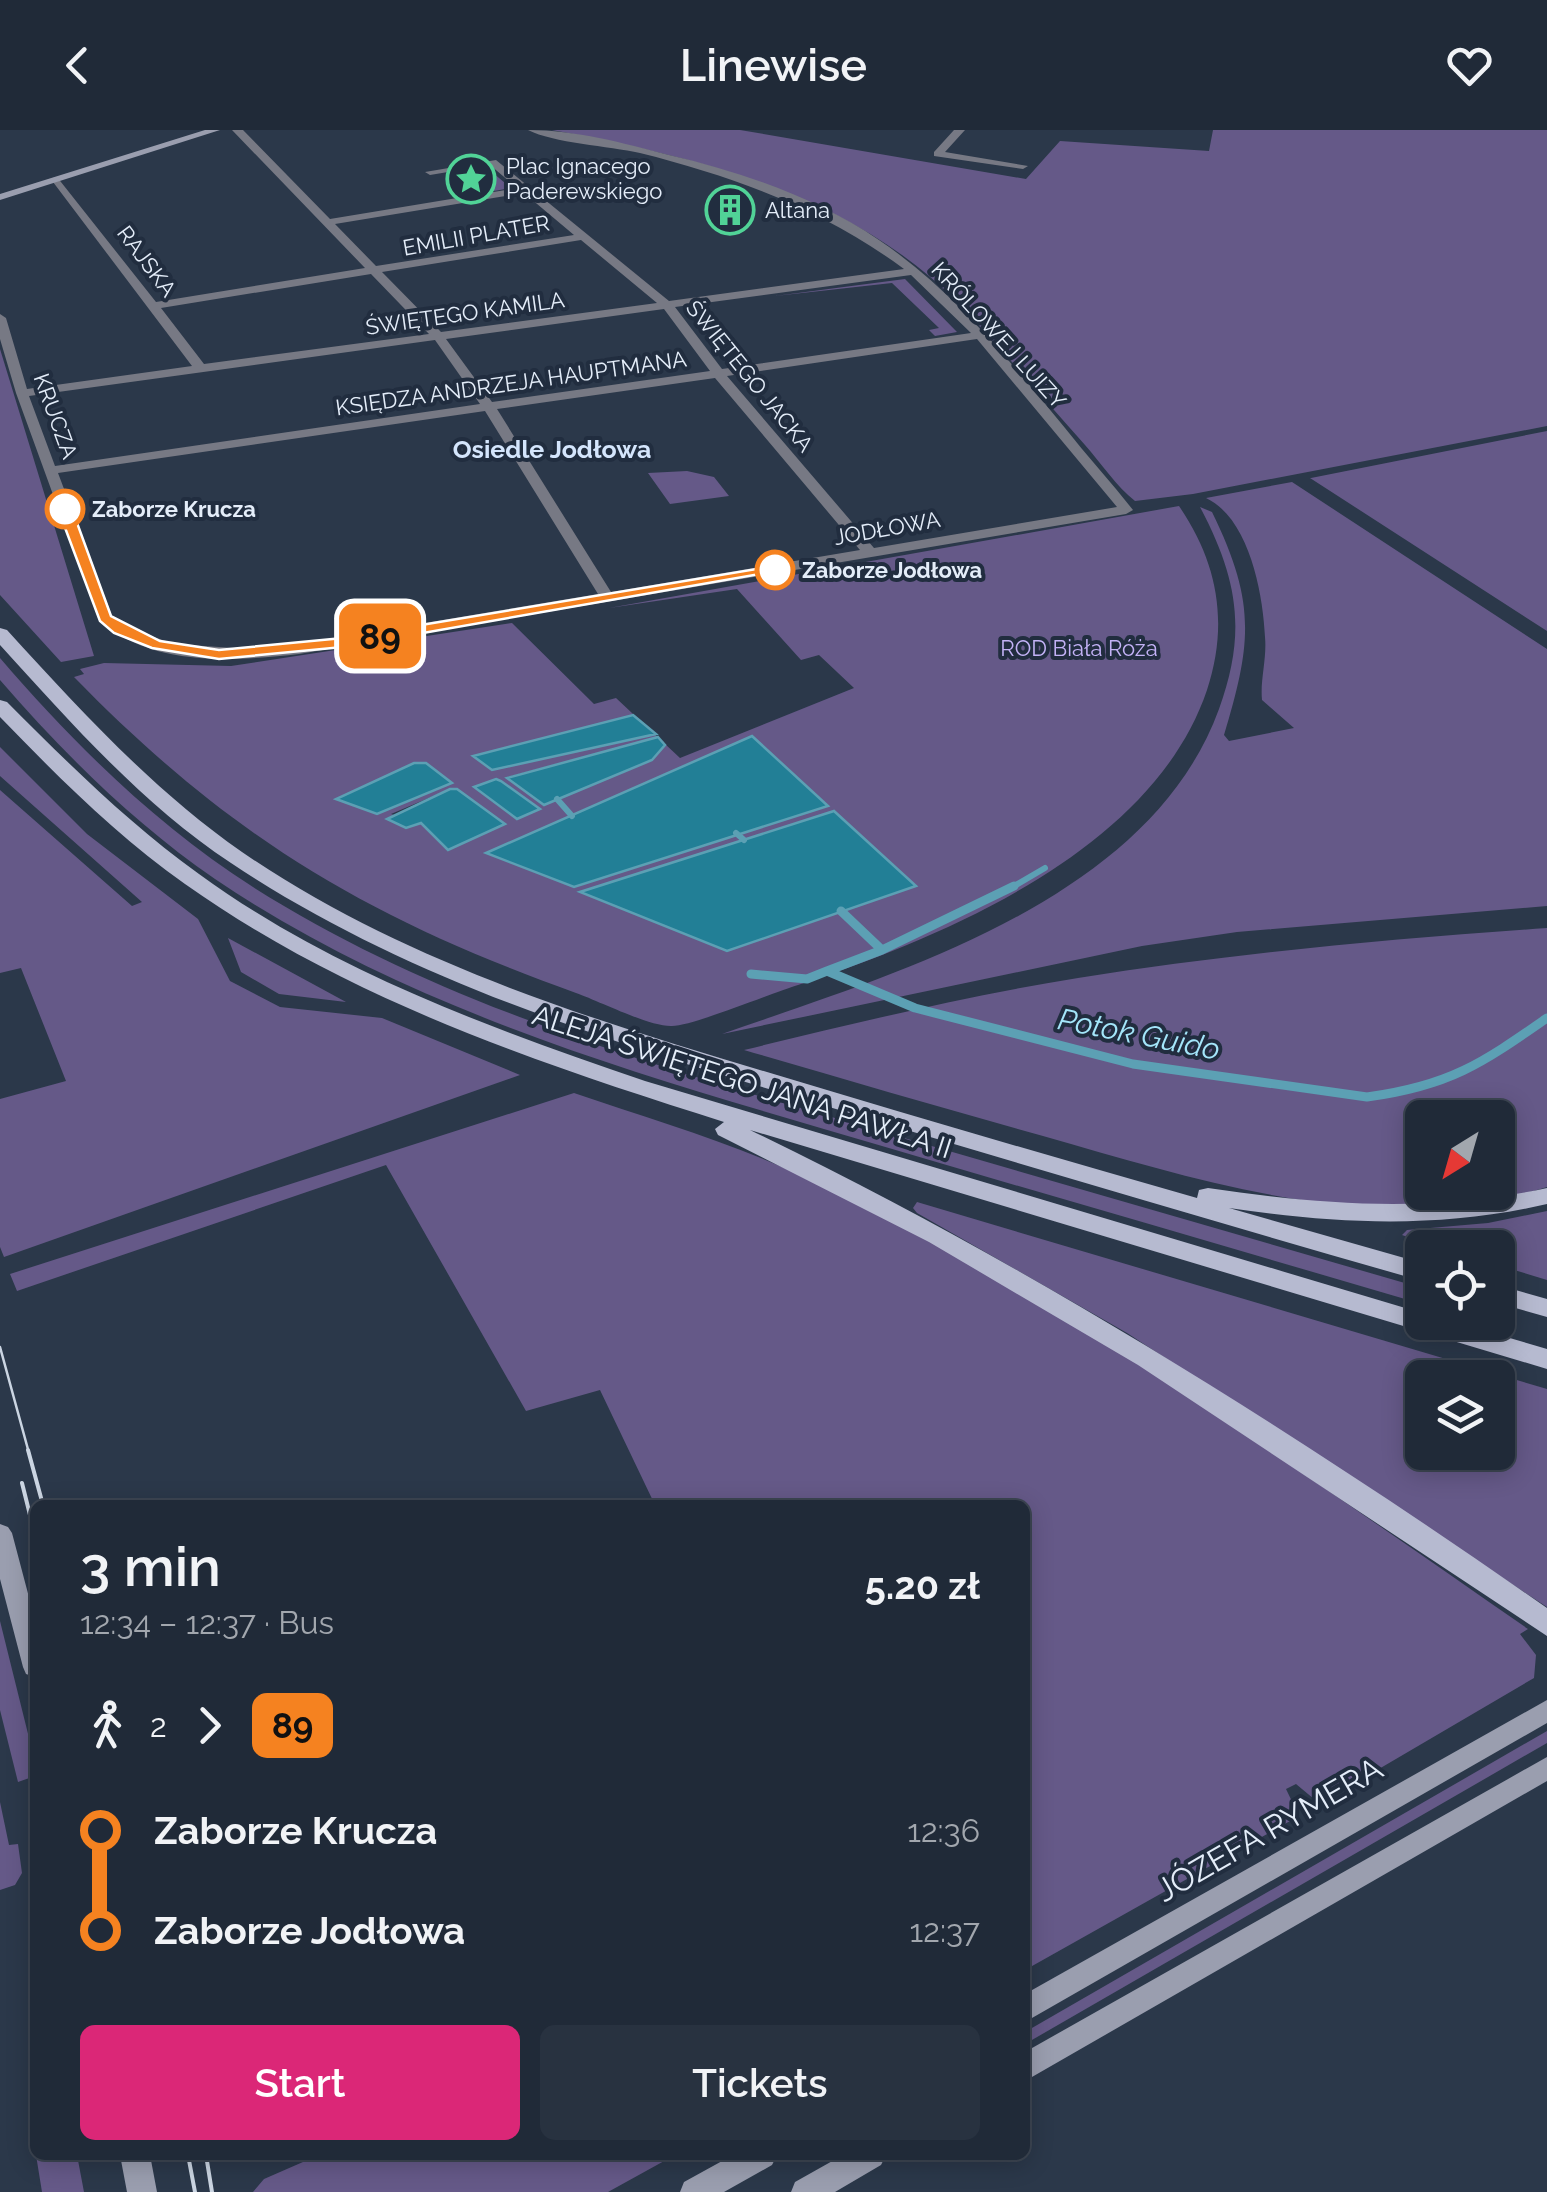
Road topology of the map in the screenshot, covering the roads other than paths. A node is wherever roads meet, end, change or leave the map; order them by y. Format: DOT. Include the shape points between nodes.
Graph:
graph roads {
  1 [pos="214,130"];
  2 [pos="237,130"];
  3 [pos="533,130"];
  4 [pos="960,130"];
  5 [pos="1023,166"];
  6 [pos="430,172"];
  7 [pos="57,180"];
  8 [pos="525,190"];
  9 [pos="3,194"];
  10 [pos="330,222"];
  11 [pos="581,237"];
  12 [pos="914,271"];
  13 [pos="379,273"];
  14 [pos="666,305"];
  15 [pos="157,306"];
  16 [pos="0,318"];
  17 [pos="976,336"];
  18 [pos="439,337"];
  19 [pos="201,368"];
  20 [pos="718,374"];
  21 [pos="22,393"];
  22 [pos="489,407"];
  23 [pos="52,470"];
  24 [pos="1126,510"];
  25 [pos="872,554"];
  26 [pos="608,598"];
  27 [pos="0,634"];
  28 [pos="182,650"];
  29 [pos="0,706"];
  30 [pos="641,1089"];
  31 [pos="1104,1180"];
  32 [pos="1547,1196"];
  33 [pos="1405,1267"];
  34 [pos="1515,1299"];
  35 [pos="1547,1308"];
  36 [pos="1547,1360"];
  37 [pos="0,1533"];
  38 [pos="1547,1624"];
  39 [pos="30,1648"];
  40 [pos="1547,1710"];
  41 [pos="1547,1768"];
  42 [pos="1030,2006"];
  43 [pos="1030,2064"];
  44 [pos="137,2160"];
  45 [pos="753,2160"];
  46 [pos="862,2160"];
  47 [pos="142,2192"];
  48 [pos="696,2192"];
  49 [pos="806,2192"];
  1 -- 7 [label="street"];
  2 -- 10 [label="street"];
  3 -- 12 [label="street, KRÓLOWEJ LUIZY" via="644,152 764,189 868,239"];
  4 -- 5 [label="street" via="938,154"];
  6 -- 8 [label="street, ŚWIĘTEGO JACKA" via="492,162"];
  7 -- 9 [label="street"];
  7 -- 15 [label="street, RAJSKA"];
  8 -- 10 [label="street"];
  8 -- 11 [label="street, ŚWIĘTEGO JACKA"];
  10 -- 13 [label="street"];
  11 -- 13 [label="street, EMILII PLATER"];
  11 -- 14 [label="street, ŚWIĘTEGO JACKA"];
  12 -- 14 [label="street, ŚWIĘTEGO KAMILA"];
  12 -- 17 [label="street, KRÓLOWEJ LUIZY"];
  13 -- 15 [label="street, EMILII PLATER"];
  13 -- 18 [label="street"];
  14 -- 18 [label="street, ŚWIĘTEGO KAMILA"];
  14 -- 20 [label="street, ŚWIĘTEGO JACKA"];
  15 -- 19 [label="street, RAJSKA"];
  16 -- 21 [label="street, KRUCZA"];
  17 -- 20 [label="street, KSIĘDZA ANDRZEJA HAUPTMANA"];
  17 -- 24 [label="street, KRÓLOWEJ LUIZY"];
  18 -- 19 [label="street, ŚWIĘTEGO KAMILA"];
  18 -- 22 [label="street"];
  19 -- 21 [label="street, ŚWIĘTEGO KAMILA"];
  20 -- 22 [label="street, KSIĘDZA ANDRZEJA HAUPTMANA"];
  20 -- 25 [label="street, ŚWIĘTEGO JACKA"];
  21 -- 23 [label="street, KRUCZA"];
  22 -- 23 [label="street, KSIĘDZA ANDRZEJA HAUPTMANA"];
  22 -- 26 [label="street"];
  23 -- 28 [label="street, KRUCZA" via="105,618 136,638"];
  24 -- 25 [label="street, JODŁOWA"];
  25 -- 26 [label="street, JODŁOWA"];
  26 -- 28 [label="street, JODŁOWA" via="299,649"];
  27 -- 31 [label="main road, ALEJA ŚWIĘTEGO JANA PAWŁA II" via="167,806 236,858 348,924 529,1003 672,1052"];
  29 -- 30 [label="main road, ALEJA ŚWIĘTEGO JANA PAWŁA II" via="127,832 254,923 411,1002"];
  30 -- 36 [label="main road, ALEJA ŚWIĘTEGO JANA PAWŁA II"];
  30 -- 38 [label="main road" via="796,1160 1116,1342"];
  31 -- 32 [label="main road" via="1341,1215 1482,1211"];
  31 -- 33 [label="main road, ALEJA ŚWIĘTEGO JANA PAWŁA II"];
  34 -- 35 [label="main road"];
  37 -- 39 [label="street"];
  40 -- 42 [label="street, JÓZEFA RYMERA"];
  41 -- 43 [label="street"];
  44 -- 47 [label="street"];
  45 -- 48 [label="street"];
  46 -- 49 [label="street"];
}
